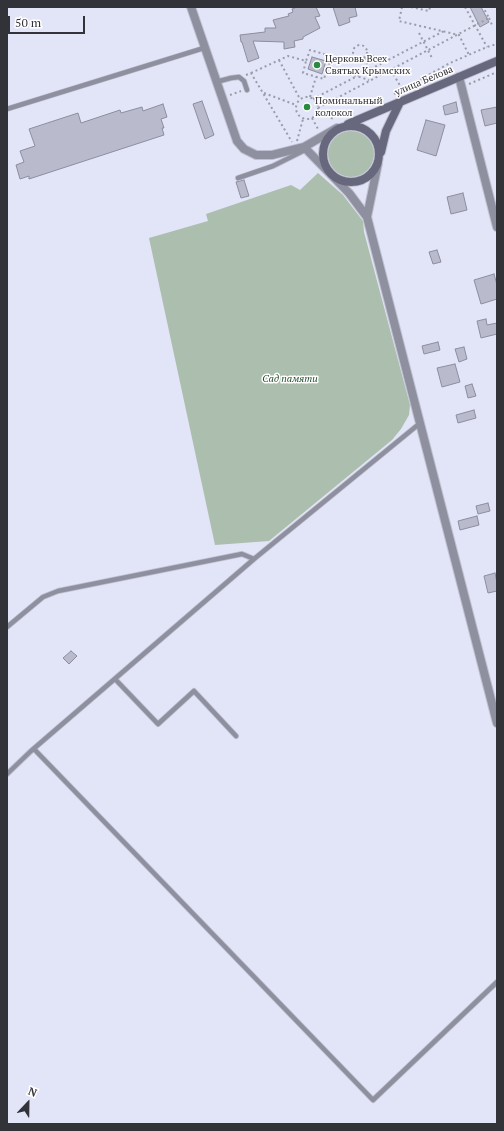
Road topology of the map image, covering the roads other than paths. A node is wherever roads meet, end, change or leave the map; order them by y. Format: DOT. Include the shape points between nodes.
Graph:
graph roads {
  1 [pos="191,7"];
  2 [pos="204,48"];
  3 [pos="497,61"];
  4 [pos="459,77"];
  5 [pos="216,82"];
  6 [pos="247,90"];
  7 [pos="400,102"];
  8 [pos="7,109"];
  9 [pos="338,128"];
  10 [pos="304,145"];
  11 [pos="378,163"];
  12 [pos="333,176"];
  13 [pos="238,178"];
  14 [pos="367,217"];
  15 [pos="497,228"];
  16 [pos="419,424"];
  17 [pos="254,559"];
  18 [pos="7,627"];
  19 [pos="115,679"];
  20 [pos="497,723"];
  21 [pos="236,736"];
  22 [pos="34,749"];
  23 [pos="7,774"];
  24 [pos="497,982"];
  1 -- 2 [label="street"];
  2 -- 5 [label="street"];
  2 -- 8 [label="lane"];
  3 -- 4 [label="main road, улица Белова"];
  4 -- 7 [label="main road, улица Белова"];
  4 -- 15 [label="street"];
  5 -- 6 [label="lane" via="239,77 244,80"];
  5 -- 10 [label="street" via="237,141 244,149 256,155 272,155"];
  7 -- 9 [label="main road, улица Белова"];
  7 -- 11 [label="main road" via="386,131"];
  9 -- 10 [label="street"];
  9 -- 11 [label="main road" via="351,125 370,132 378,143"];
  9 -- 12 [label="main road" via="327,138 322,151 324,165"];
  10 -- 12 [label="street"];
  10 -- 13 [label="lane" via="273,166"];
  11 -- 12 [label="main road" via="370,175 359,181 345,182"];
  11 -- 14 [label="street"];
  12 -- 14 [label="street" via="349,192"];
  14 -- 16 [label="street"];
  16 -- 17 [label="lane"];
  16 -- 20 [label="street"];
  17 -- 18 [label="lane" via="242,554 58,591 43,597"];
  17 -- 19 [label="lane"];
  19 -- 21 [label="lane" via="158,724 194,691"];
  19 -- 22 [label="lane"];
  22 -- 23 [label="lane"];
  22 -- 24 [label="lane" via="373,1100"];
}
